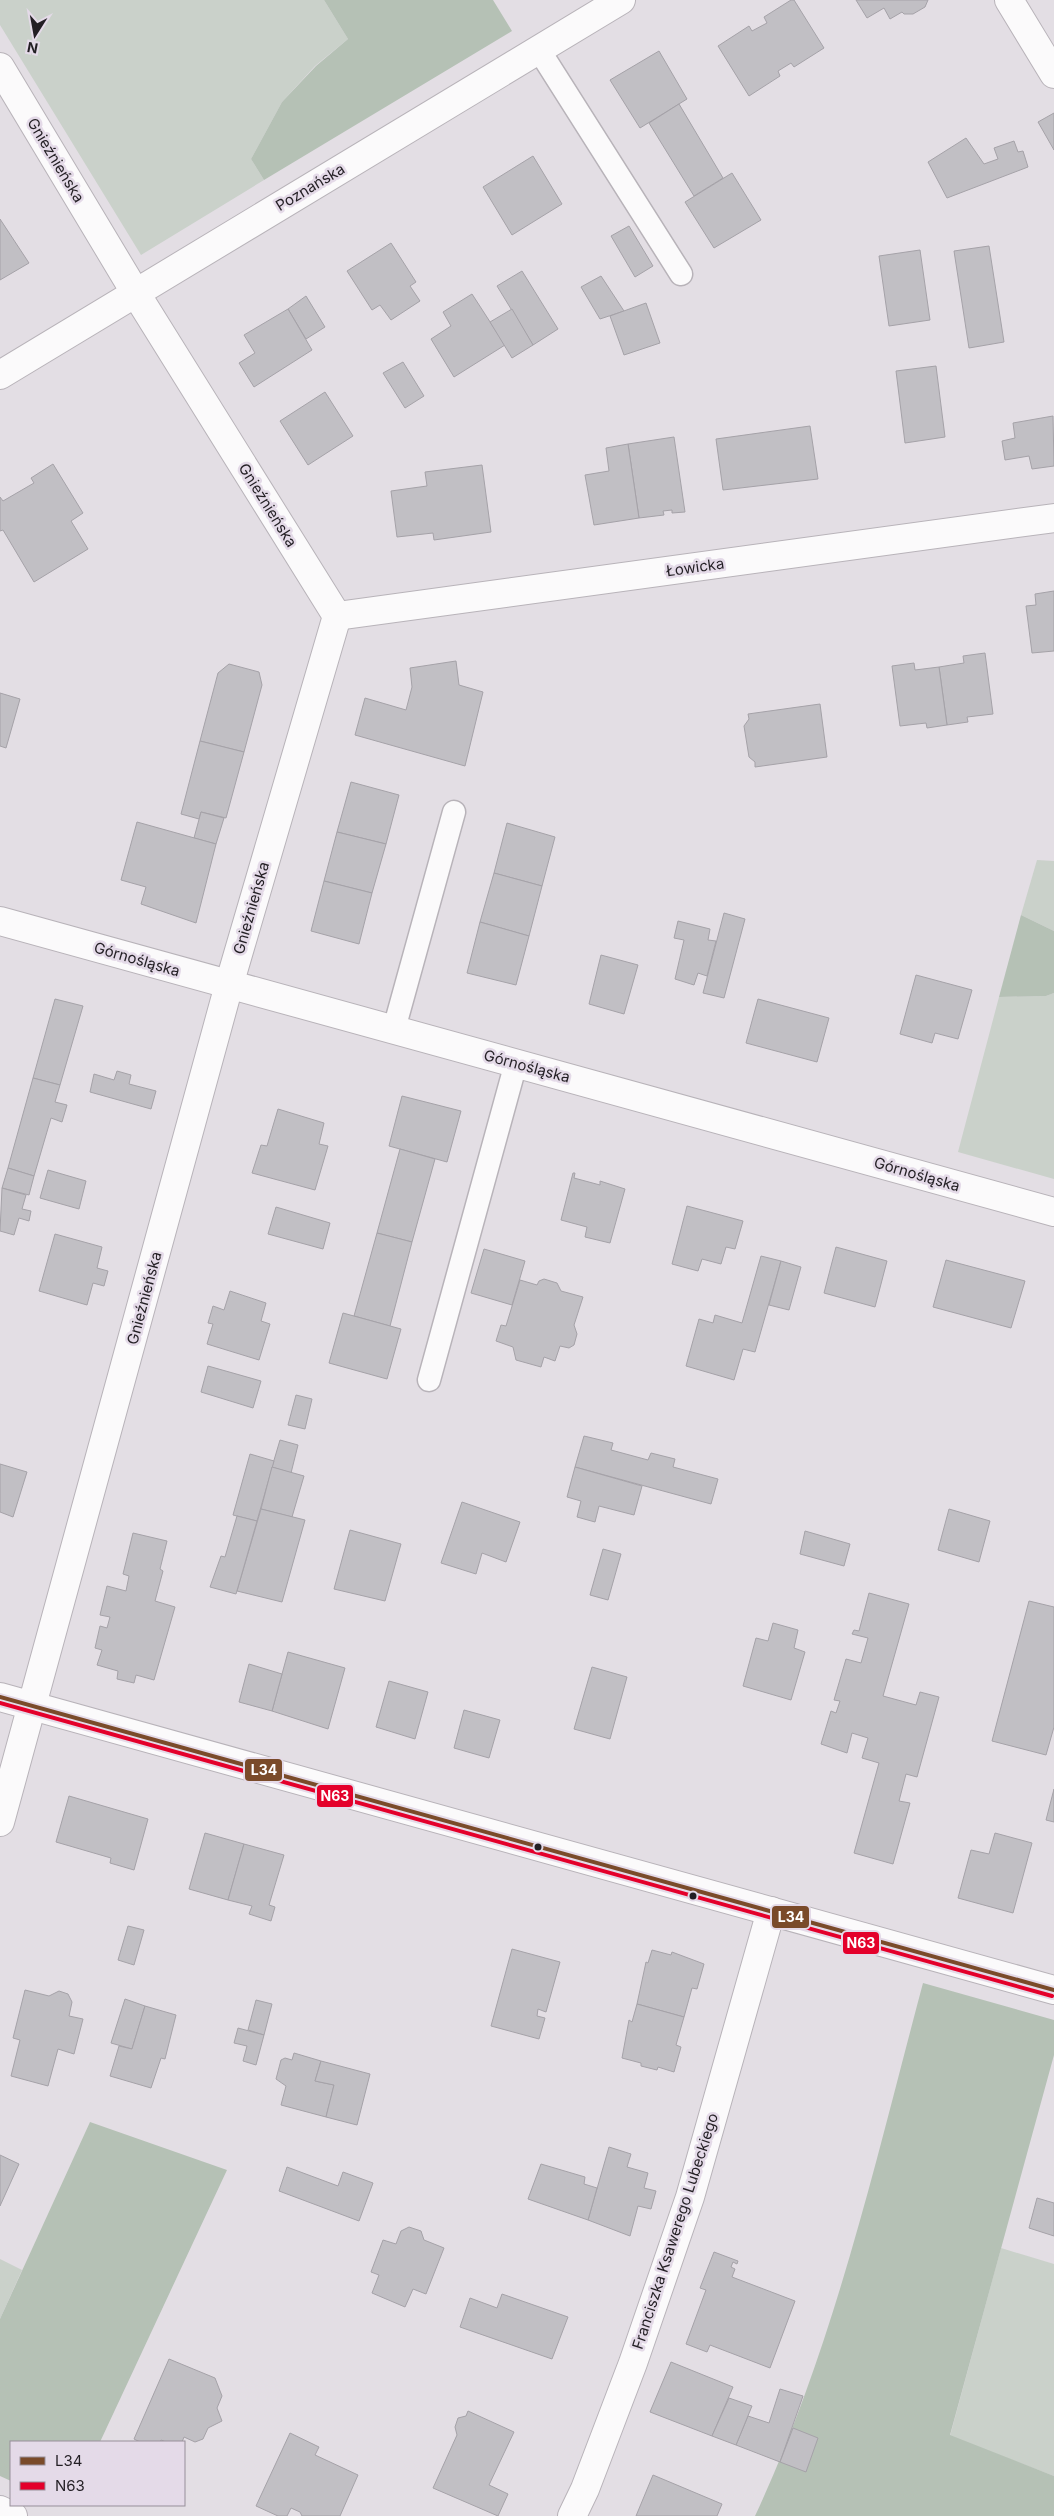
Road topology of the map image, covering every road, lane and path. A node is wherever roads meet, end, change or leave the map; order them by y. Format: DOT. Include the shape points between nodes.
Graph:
graph roads {
  1 [pos="621,0"];
  2 [pos="1009,0"];
  3 [pos="539,50"];
  4 [pos="0,67"];
  5 [pos="1054,74"];
  6 [pos="680,274"];
  7 [pos="136,292"];
  8 [pos="0,376"];
  9 [pos="1054,518"];
  10 [pos="337,616"];
  11 [pos="454,812"];
  12 [pos="0,921"];
  13 [pos="229,985"];
  14 [pos="394,1029"];
  15 [pos="516,1063"];
  16 [pos="1054,1212"];
  17 [pos="429,1380"];
  18 [pos="0,1697"];
  19 [pos="33,1706"];
  20 [pos="0,1822"];
  21 [pos="771,1911"];
  22 [pos="1054,1990"];
  23 [pos="0,2510"];
  24 [pos="13,2516"];
  25 [pos="572,2516"];
  1 -- 3 [label="street, Poznańska"];
  2 -- 5 [label="street"];
  3 -- 6 [label="lane"];
  3 -- 7 [label="street, Poznańska"];
  4 -- 7 [label="street, Gnieźnieńska"];
  7 -- 8 [label="street, Poznańska"];
  7 -- 10 [label="street, Gnieźnieńska"];
  9 -- 10 [label="street, Łowicka"];
  10 -- 13 [label="street, Gnieźnieńska"];
  11 -- 14 [label="lane"];
  12 -- 13 [label="street, Górnośląska"];
  13 -- 14 [label="street, Górnośląska"];
  13 -- 19 [label="street, Gnieźnieńska"];
  14 -- 15 [label="street, Górnośląska"];
  15 -- 16 [label="street, Górnośląska"];
  15 -- 17 [label="lane"];
  18 -- 19 [label="street"];
  19 -- 20 [label="street, Gnieźnieńska"];
  19 -- 21 [label="street"];
  21 -- 22 [label="street"];
  21 -- 25 [label="street, Franciszka Ksawerego Lubeckiego" via="690,2197 633,2363"];
  23 -- 24 [label="street"];
}
